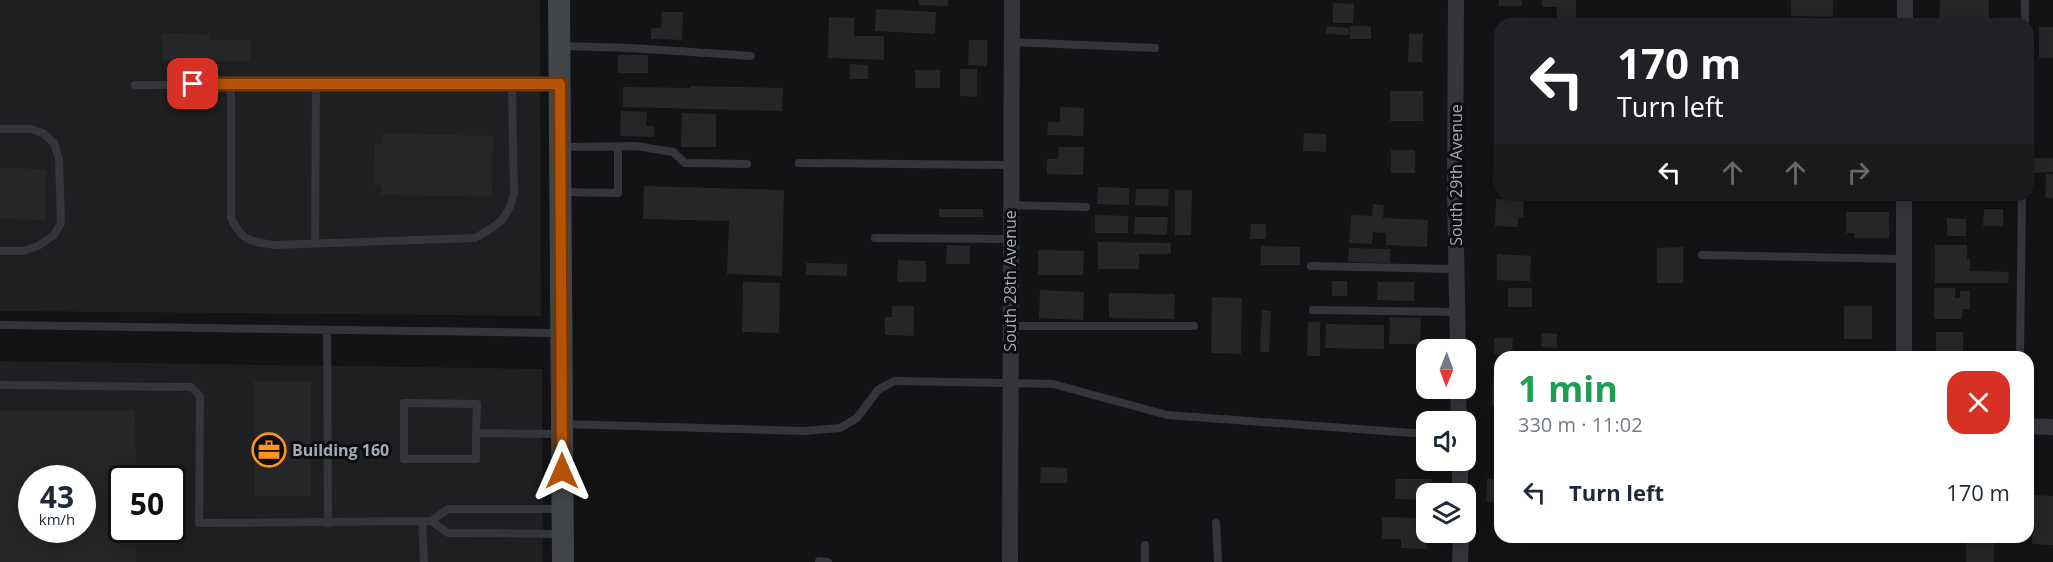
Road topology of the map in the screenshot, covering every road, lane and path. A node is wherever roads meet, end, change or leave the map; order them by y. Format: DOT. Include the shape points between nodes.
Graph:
graph roads {
  1 [pos="559,0"];
  2 [pos="1012,0"];
  3 [pos="1456,0"];
  4 [pos="1905,0"];
  5 [pos="2025,0"];
  6 [pos="1905,18"];
  7 [pos="2025,18"];
  8 [pos="1011,42"];
  9 [pos="559,46"];
  10 [pos="1155,48"];
  11 [pos="751,56"];
  12 [pos="135,84"];
  13 [pos="231,84"];
  14 [pos="560,84"];
  15 [pos="316,85"];
  16 [pos="512,85"];
  17 [pos="0,129"];
  18 [pos="560,147"];
  19 [pos="618,147"];
  20 [pos="799,163"];
  21 [pos="747,164"];
  22 [pos="1011,165"];
  23 [pos="560,192"];
  24 [pos="1904,201"];
  25 [pos="2022,201"];
  26 [pos="1010,205"];
  27 [pos="1086,207"];
  28 [pos="875,238"];
  29 [pos="1011,240"];
  30 [pos="315,243"];
  31 [pos="0,251"];
  32 [pos="1702,255"];
  33 [pos="1904,259"];
  34 [pos="1311,266"];
  35 [pos="1456,269"];
  36 [pos="1313,310"];
  37 [pos="1457,312"];
  38 [pos="0,325"];
  39 [pos="1010,326"];
  40 [pos="1194,326"];
  41 [pos="327,330"];
  42 [pos="561,333"];
  43 [pos="1458,339"];
  44 [pos="1904,351"];
  45 [pos="2020,351"];
  46 [pos="1010,383"];
  47 [pos="0,385"];
  48 [pos="2034,426"];
  49 [pos="2053,427"];
  50 [pos="562,429"];
  51 [pos="477,433"];
  52 [pos="1416,433"];
  53 [pos="562,509"];
  54 [pos="427,521"];
  55 [pos="328,523"];
  56 [pos="1216,523"];
  57 [pos="563,534"];
  58 [pos="1461,543"];
  59 [pos="1145,545"];
  60 [pos="819,561"];
  61 [pos="424,562"];
  62 [pos="563,562"];
  63 [pos="828,562"];
  64 [pos="1010,562"];
  65 [pos="1145,562"];
  66 [pos="1218,562"];
  67 [pos="1460,562"];
  1 -- 9 [label="main road"];
  2 -- 8 [label="street, South 28th Avenue"];
  3 -- 35 [label="street, South 29th Avenue"];
  4 -- 6 [label="street"];
  5 -- 7 [label="lane"];
  8 -- 10 [label="lane"];
  8 -- 22 [label="street, South 28th Avenue"];
  9 -- 11 [label="lane"];
  9 -- 14 [label="main road"];
  12 -- 13 [label="lane"];
  13 -- 15 [label="lane"];
  13 -- 30 [label="lane" via="231,218 237,231 249,241 274,245"];
  14 -- 16 [label="lane"];
  14 -- 18 [label="main road"];
  15 -- 16 [label="lane"];
  15 -- 30 [label="lane"];
  16 -- 30 [label="lane" via="514,193 511,208 493,229 475,238"];
  17 -- 31 [label="lane" via="31,129 54,143 59,159 61,223 54,235 38,246 23,251"];
  18 -- 19 [label="lane"];
  18 -- 23 [label="main road"];
  19 -- 21 [label="lane" via="674,152 685,163"];
  19 -- 23 [label="lane" via="618,193"];
  20 -- 22 [label="lane"];
  22 -- 26 [label="street, South 28th Avenue"];
  23 -- 42 [label="main road"];
  24 -- 33 [label="street"];
  25 -- 45 [label="lane"];
  26 -- 27 [label="lane"];
  26 -- 29 [label="street, South 28th Avenue"];
  28 -- 29 [label="lane"];
  29 -- 39 [label="street, South 28th Avenue"];
  32 -- 33 [label="lane"];
  33 -- 44 [label="street"];
  34 -- 35 [label="lane"];
  35 -- 37 [label="street, South 29th Avenue"];
  36 -- 37 [label="lane"];
  37 -- 43 [label="street, South 29th Avenue"];
  38 -- 41 [label="lane"];
  39 -- 40 [label="lane"];
  39 -- 46 [label="street, South 28th Avenue"];
  41 -- 42 [label="lane"];
  41 -- 55 [label="lane"];
  42 -- 50 [label="main road"];
  46 -- 50 [label="lane" via="894,381 878,390 857,418 840,428"];
  46 -- 52 [label="lane" via="1053,384 1167,415"];
  46 -- 64 [label="street, South 28th Avenue"];
  47 -- 55 [label="lane" via="192,387 200,396 199,523"];
  48 -- 49 [label="street"];
  50 -- 51 [label="lane"];
  50 -- 53 [label="main road"];
  51 -- 51 [label="lane" via="476,459 404,459 404,403 477,404"];
  53 -- 54 [label="lane" via="448,509"];
  53 -- 57 [label="main road"];
  54 -- 55 [label="lane"];
  54 -- 57 [label="lane" via="448,533"];
  54 -- 61 [label="lane"];
  56 -- 66 [label="lane"];
  57 -- 62 [label="main road"];
  58 -- 67 [label="street"];
  59 -- 65 [label="lane"];
  60 -- 63 [label="lane"];
}
